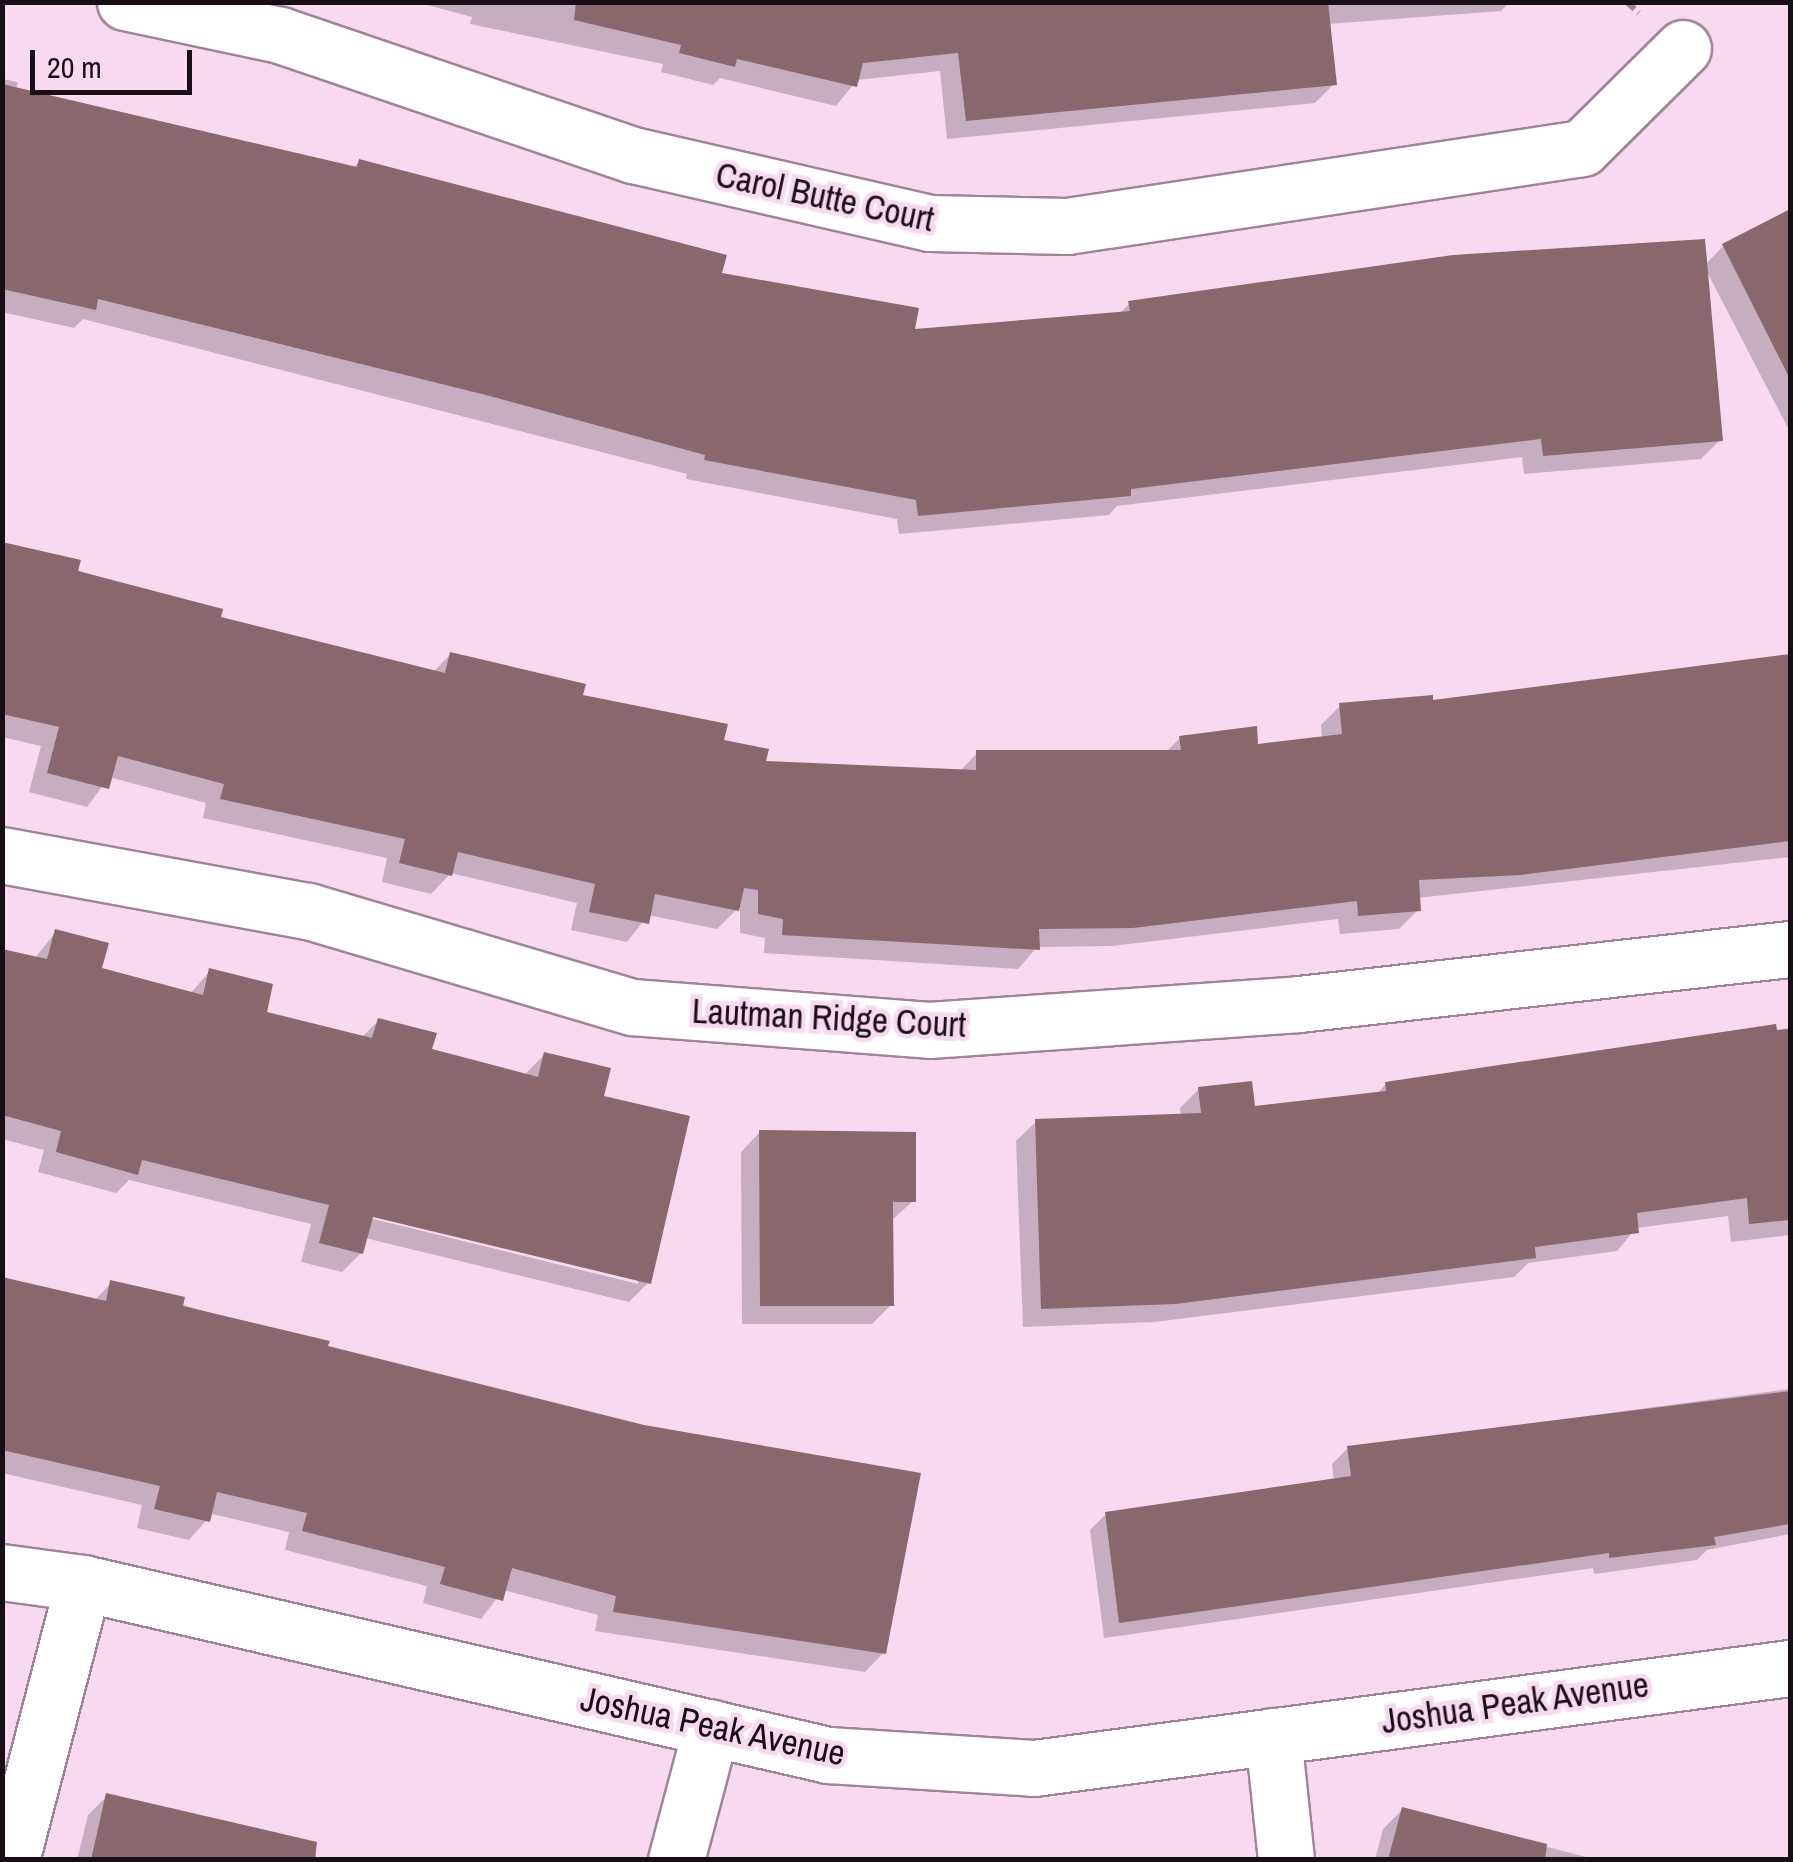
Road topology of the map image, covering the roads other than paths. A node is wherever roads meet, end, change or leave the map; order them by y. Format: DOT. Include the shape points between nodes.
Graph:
graph roads {
  1 [pos="125,2"];
  2 [pos="1683,48"];
  3 [pos="2,856"];
  4 [pos="1790,949"];
  5 [pos="2,1572"];
  6 [pos="83,1584"];
  7 [pos="1790,1668"];
  8 [pos="711,1728"];
  9 [pos="1273,1736"];
  10 [pos="11,1860"];
  11 [pos="676,1860"];
  12 [pos="1286,1860"];
  1 -- 2 [label="street, Carol Butte Court" via="280,36 633,155 930,222 1067,226 1582,148"];
  3 -- 4 [label="street, Lautman Ridge Court" via="308,911 632,1007 929,1030 1299,1004"];
  5 -- 6 [label="street, Joshua Peak Avenue"];
  6 -- 8 [label="street, Joshua Peak Avenue"];
  6 -- 10 [label="street"];
  7 -- 9 [label="street, Joshua Peak Avenue"];
  8 -- 9 [label="street, Joshua Peak Avenue" via="828,1755 1034,1768"];
  8 -- 11 [label="street"];
  9 -- 12 [label="street"];
}
